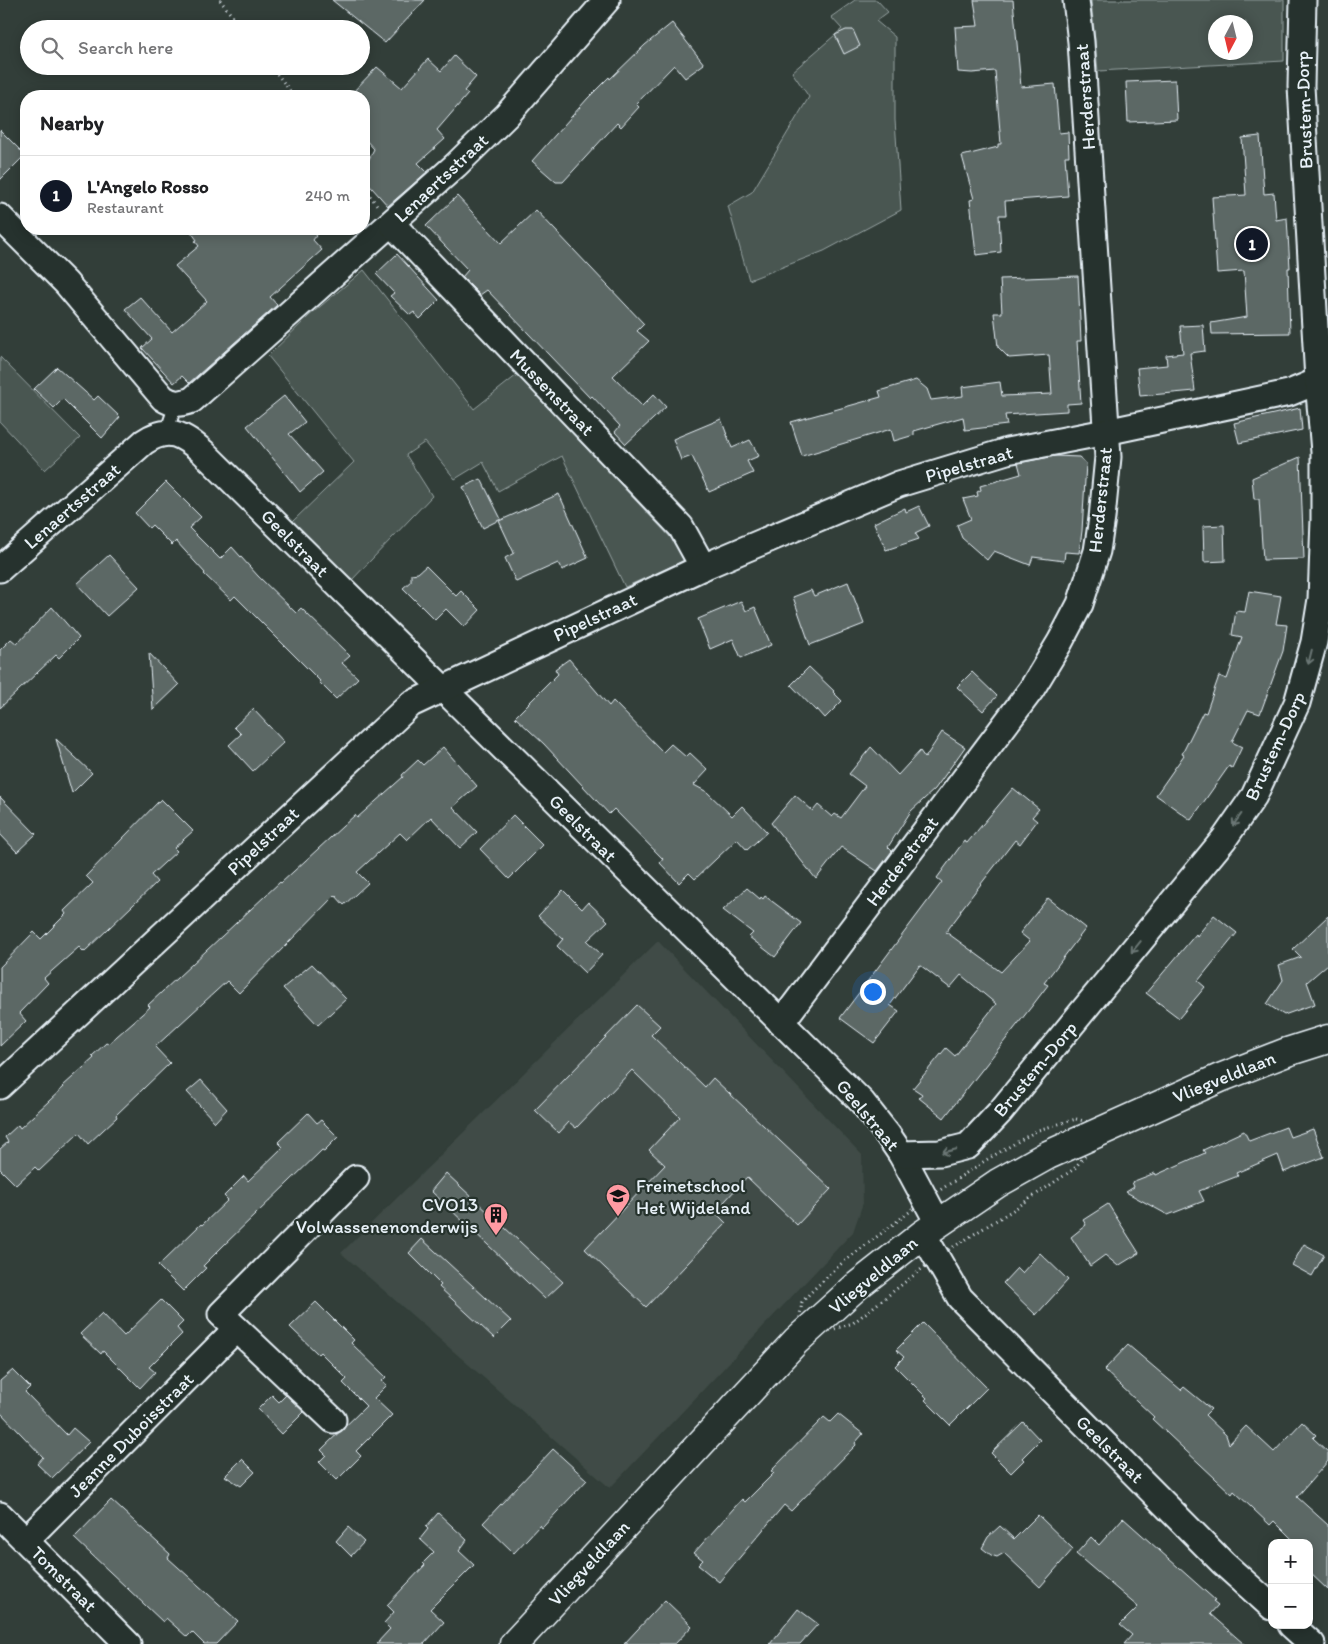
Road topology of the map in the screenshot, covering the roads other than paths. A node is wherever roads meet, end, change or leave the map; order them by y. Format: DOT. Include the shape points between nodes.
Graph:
graph roads {
  1 [pos="607,0"];
  2 [pos="1076,0"];
  3 [pos="1303,0"];
  4 [pos="0,217"];
  5 [pos="392,224"];
  6 [pos="1323,378"];
  7 [pos="178,401"];
  8 [pos="1106,432"];
  9 [pos="155,438"];
  10 [pos="1326,452"];
  11 [pos="703,567"];
  12 [pos="0,569"];
  13 [pos="442,688"];
  14 [pos="781,1023"];
  15 [pos="1328,1039"];
  16 [pos="0,1086"];
  17 [pos="901,1154"];
  18 [pos="356,1178"];
  19 [pos="930,1229"];
  20 [pos="236,1329"];
  21 [pos="333,1420"];
  22 [pos="0,1514"];
  23 [pos="26,1540"];
  24 [pos="1268,1604"];
  25 [pos="1295,1629"];
  26 [pos="128,1644"];
  27 [pos="514,1644"];
  28 [pos="1312,1644"];
  1 -- 5 [label="street, Lenaertsstraat" via="507,115"];
  2 -- 8 [label="street, Herderstraat"];
  3 -- 6 [label="street, Brustem-Dorp" via="1301,86"];
  4 -- 7 [label="street"];
  5 -- 7 [label="street, Lenaertsstraat"];
  5 -- 11 [label="street, Mussenstraat" via="681,528"];
  6 -- 8 [label="street, Pipelstraat" via="1289,393"];
  6 -- 10 [label="street, Brustem-Dorp"];
  7 -- 9 [label="lane"];
  8 -- 11 [label="street, Pipelstraat" via="1007,451 899,484"];
  8 -- 14 [label="street, Herderstraat" via="1108,457 1097,551 1080,604 1060,642 1032,690"];
  9 -- 12 [label="street, Lenaertsstraat"];
  9 -- 13 [label="street, Geelstraat" via="178,434 203,452"];
  10 -- 17 [label="street, Brustem-Dorp, one-way" via="1320,599 1314,642 1297,703 1254,796 1224,839 1100,991 968,1146 940,1153"];
  11 -- 13 [label="street, Pipelstraat"];
  13 -- 14 [label="street, Geelstraat"];
  13 -- 16 [label="street, Pipelstraat" via="410,704"];
  14 -- 17 [label="street, Geelstraat" via="862,1102"];
  15 -- 19 [label="main road, Vliegveldlaan" via="1220,1078 1048,1155 998,1183"];
  17 -- 19 [label="street, Geelstraat"];
  18 -- 20 [label="street" via="221,1314"];
  19 -- 24 [label="street, Geelstraat" via="937,1257 960,1298"];
  19 -- 27 [label="main road, Vliegveldlaan" via="858,1285 796,1341"];
  20 -- 21 [label="street"];
  20 -- 23 [label="street, Jeanne Duboisstraat"];
  22 -- 23 [label="street, Tomstraat"];
  23 -- 26 [label="street, Tomstraat"];
  25 -- 28 [label="street"];
}
